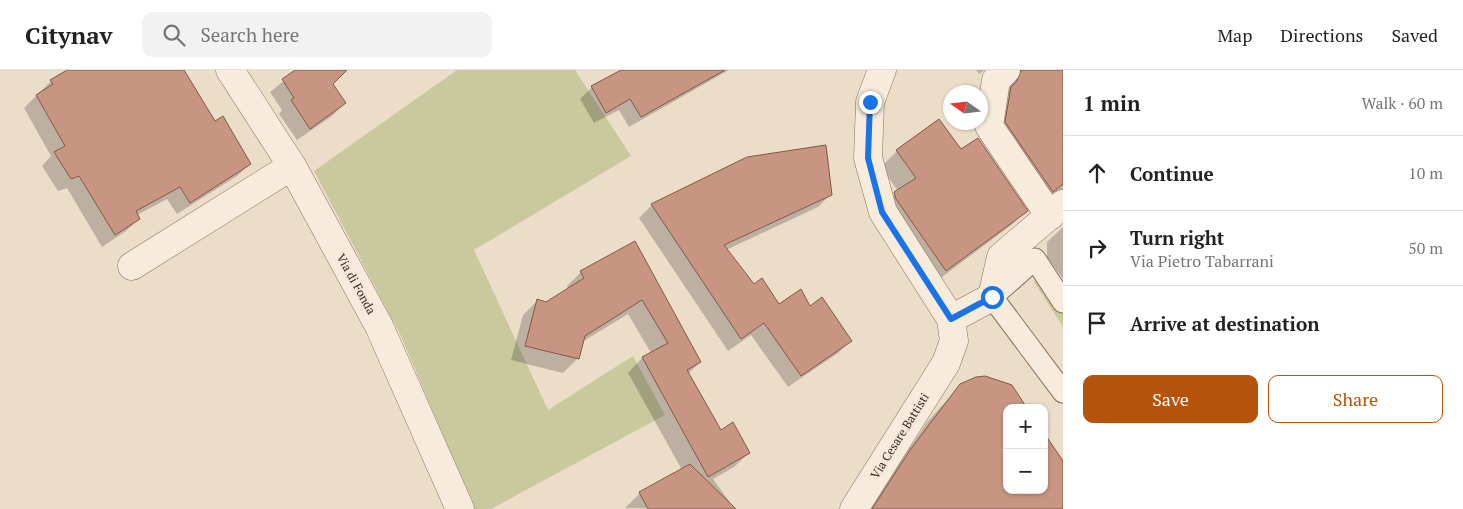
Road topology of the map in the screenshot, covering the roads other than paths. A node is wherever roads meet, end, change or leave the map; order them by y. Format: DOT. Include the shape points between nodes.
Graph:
graph roads {
  1 [pos="230,70"];
  2 [pos="882,70"];
  3 [pos="1006,70"];
  4 [pos="292,166"];
  5 [pos="1056,210"];
  6 [pos="132,266"];
  7 [pos="992,297"];
  8 [pos="1063,302"];
  9 [pos="951,319"];
  10 [pos="1063,392"];
  11 [pos="460,509"];
  12 [pos="854,509"];
  1 -- 4 [label="street, Via di Fonda"];
  2 -- 9 [label="street" via="870,102 868,158 882,212"];
  3 -- 5 [label="street" via="996,80 989,126"];
  4 -- 6 [label="street"];
  4 -- 11 [label="street, Via di Fonda" via="379,326"];
  5 -- 7 [label="street" via="1001,256"];
  7 -- 8 [label="street" via="1034,259"];
  7 -- 9 [label="street"];
  7 -- 10 [label="street"];
  9 -- 12 [label="street, Via Cesare Battisti" via="954,341 946,363"];
}
